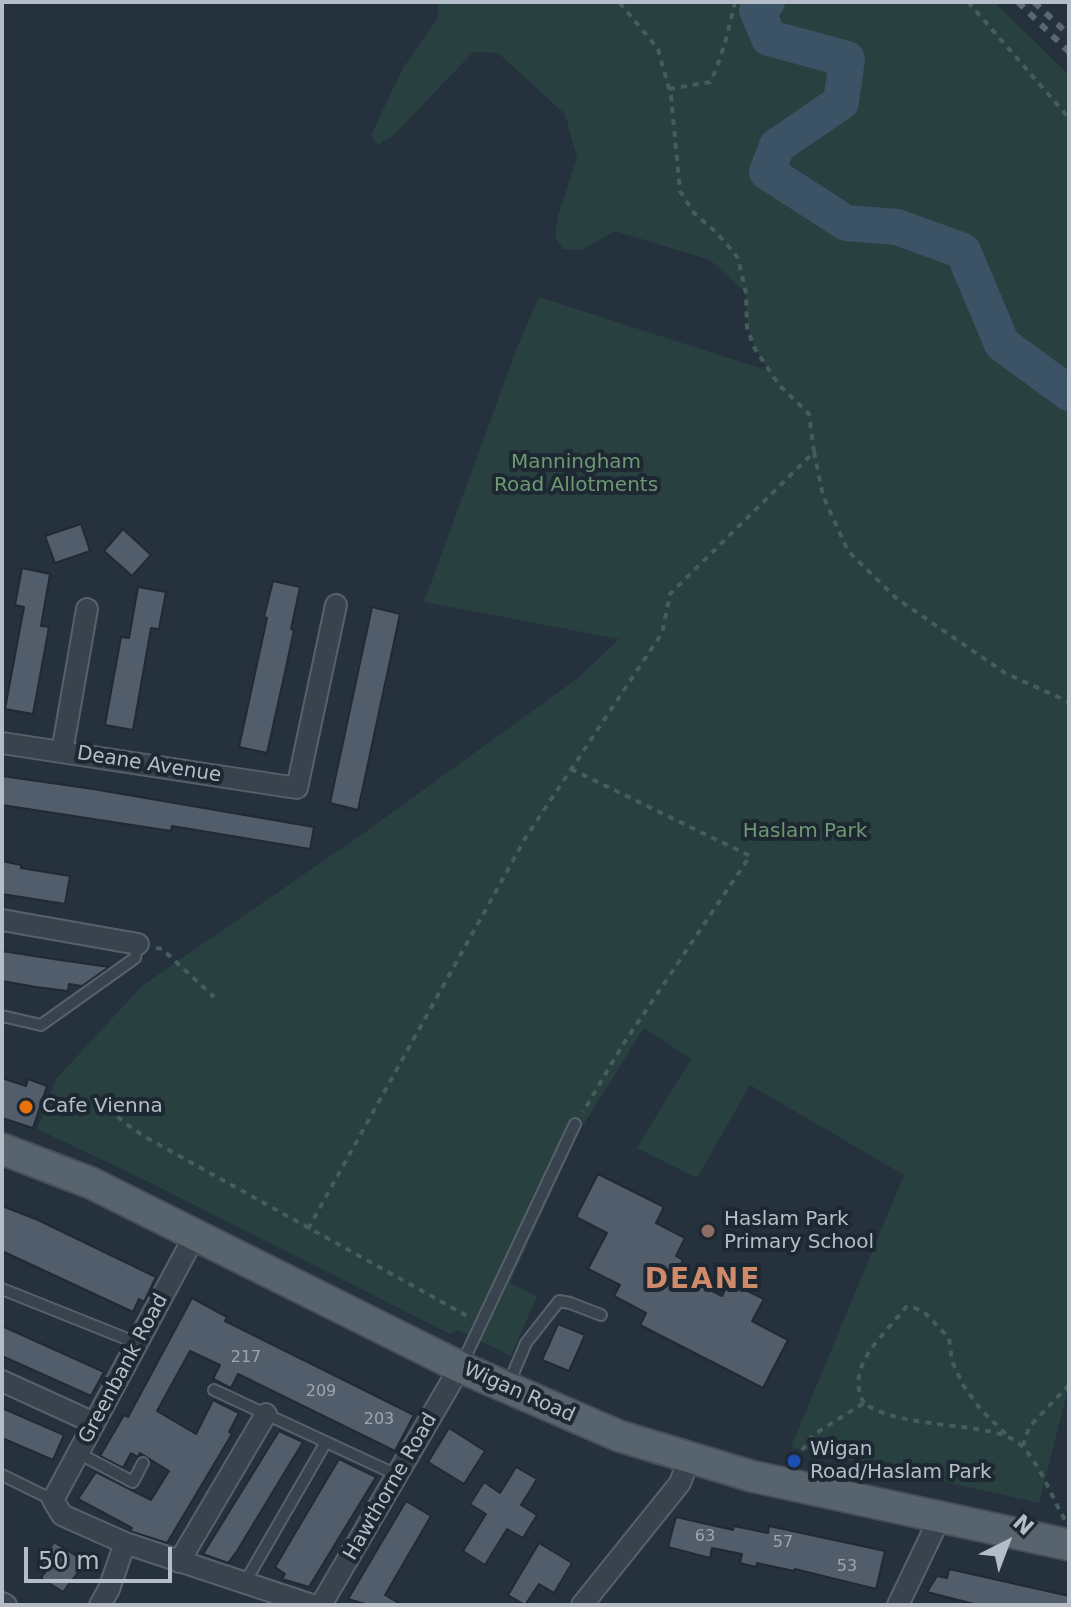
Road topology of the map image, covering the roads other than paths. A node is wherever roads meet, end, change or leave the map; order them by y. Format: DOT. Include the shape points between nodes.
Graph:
graph roads {
  1 [pos="336,605"];
  2 [pos="87,609"];
  3 [pos="2,743"];
  4 [pos="62,752"];
  5 [pos="2,920"];
  6 [pos="138,944"];
  7 [pos="2,1016"];
  8 [pos="575,1124"];
  9 [pos="2,1149"];
  10 [pos="194,1237"];
  11 [pos="2,1289"];
  12 [pos="601,1315"];
  13 [pos="137,1343"];
  14 [pos="460,1367"];
  15 [pos="2,1381"];
  16 [pos="507,1389"];
  17 [pos="214,1390"];
  18 [pos="266,1414"];
  19 [pos="94,1423"];
  20 [pos="326,1442"];
  21 [pos="78,1453"];
  22 [pos="689,1459"];
  23 [pos="143,1463"];
  24 [pos="2,1475"];
  25 [pos="399,1476"];
  26 [pos="53,1500"];
  27 [pos="940,1517"];
  28 [pos="125,1543"];
  29 [pos="1069,1545"];
  30 [pos="179,1562"];
  31 [pos="244,1584"];
  32 [pos="100,1605"];
  33 [pos="312,1605"];
  34 [pos="321,1605"];
  35 [pos="582,1605"];
  36 [pos="898,1605"];
  1 -- 4 [label="street, Deane Avenue" via="297,788"];
  2 -- 4 [label="street"];
  3 -- 4 [label="street, Deane Avenue"];
  5 -- 6 [label="street"];
  6 -- 7 [label="lane" via="135,958 41,1025"];
  8 -- 14 [label="lane"];
  9 -- 10 [label="main road, Wigan Road" via="91,1183"];
  10 -- 13 [label="street, Greenbank Road"];
  10 -- 14 [label="main road, Wigan Road"];
  11 -- 13 [label="lane"];
  12 -- 16 [label="lane" via="559,1301 526,1343"];
  13 -- 19 [label="street, Greenbank Road"];
  14 -- 16 [label="main road, Wigan Road"];
  14 -- 25 [label="street, Hawthorne Road"];
  15 -- 19 [label="street"];
  16 -- 22 [label="main road, Wigan Road"];
  17 -- 18 [label="lane"];
  18 -- 20 [label="lane"];
  18 -- 30 [label="street"];
  19 -- 21 [label="street, Greenbank Road"];
  20 -- 25 [label="lane"];
  20 -- 31 [label="lane"];
  21 -- 23 [label="lane" via="133,1482"];
  21 -- 26 [label="street, Greenbank Road"];
  22 -- 27 [label="main road, Wigan Road"];
  22 -- 35 [label="street" via="680,1483"];
  24 -- 26 [label="lane"];
  25 -- 34 [label="street, Hawthorne Road"];
  26 -- 28 [label="street" via="62,1515"];
  27 -- 29 [label="main road, Wigan Road"];
  27 -- 36 [label="street"];
  28 -- 30 [label="street"];
  28 -- 32 [label="street"];
  30 -- 31 [label="street"];
  31 -- 33 [label="street"];
}
